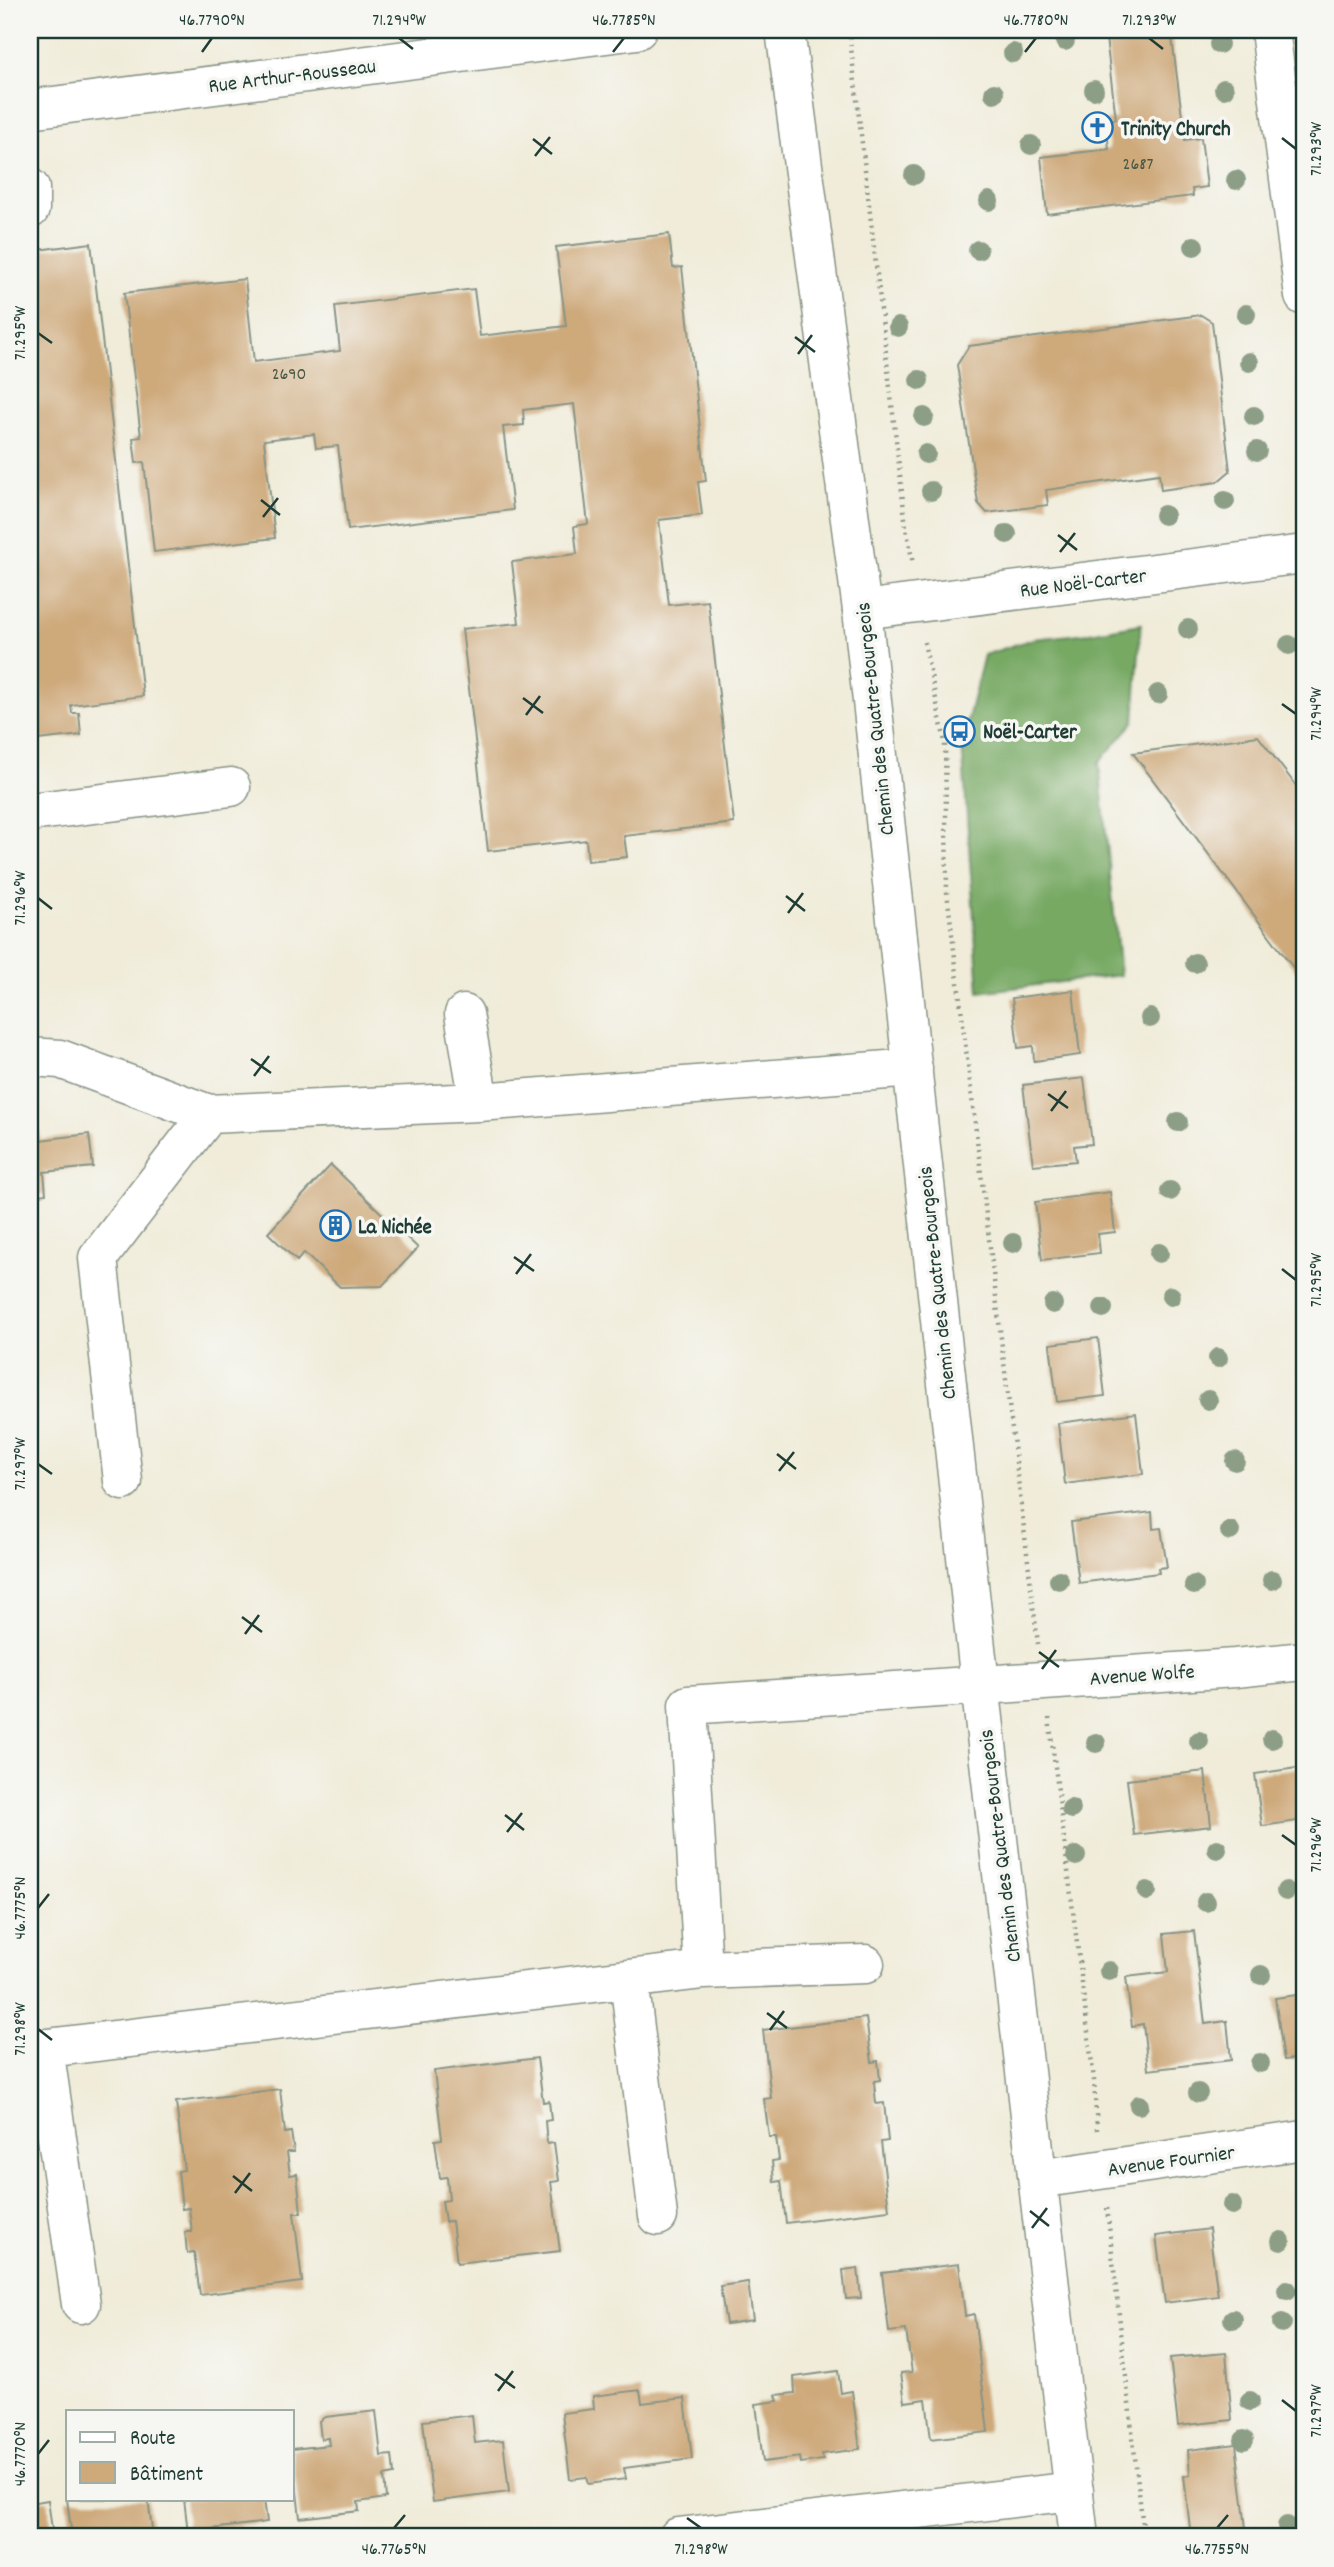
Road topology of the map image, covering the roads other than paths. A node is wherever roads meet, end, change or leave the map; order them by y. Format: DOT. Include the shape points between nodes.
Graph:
graph roads {
  1 [pos="638,30"];
  2 [pos="785,30"];
  3 [pos="1283,45"];
  4 [pos="30,109"];
  5 [pos="30,188"];
  6 [pos="30,209"];
  7 [pos="1304,296"];
  8 [pos="1304,554"];
  9 [pos="862,610"];
  10 [pos="230,787"];
  11 [pos="30,812"];
  12 [pos="464,1014"];
  13 [pos="30,1057"];
  14 [pos="912,1068"];
  15 [pos="479,1102"];
  16 [pos="209,1114"];
  17 [pos="123,1481"];
  18 [pos="1304,1661"];
  19 [pos="981,1684"];
  20 [pos="865,1964"];
  21 [pos="703,1970"];
  22 [pos="629,1979"];
  23 [pos="37,2049"];
  24 [pos="1304,2140"];
  25 [pos="1038,2179"];
  26 [pos="658,2216"];
  27 [pos="81,2304"];
  28 [pos="1074,2491"];
  29 [pos="678,2537"];
  30 [pos="1079,2537"];
  1 -- 4 [label="main road, Rue Arthur-Rousseau"];
  2 -- 9 [label="main road, Chemin des Quatre-Bourgeois"];
  3 -- 7 [label="main road"];
  5 -- 6 [label="main road"];
  8 -- 9 [label="main road, Rue Noël-Carter"];
  9 -- 14 [label="main road, Chemin des Quatre-Bourgeois"];
  10 -- 11 [label="main road"];
  12 -- 15 [label="main road"];
  13 -- 16 [label="main road" via="60,1059"];
  14 -- 15 [label="main road"];
  14 -- 19 [label="main road, Chemin des Quatre-Bourgeois"];
  15 -- 16 [label="main road"];
  16 -- 17 [label="main road" via="98,1258"];
  18 -- 19 [label="main road, Avenue Wolfe"];
  19 -- 21 [label="main road, Avenue Wolfe" via="688,1705"];
  19 -- 25 [label="main road, Chemin des Quatre-Bourgeois"];
  20 -- 21 [label="main road"];
  21 -- 22 [label="main road"];
  22 -- 23 [label="main road"];
  22 -- 26 [label="main road"];
  23 -- 27 [label="main road"];
  24 -- 25 [label="main road, Avenue Fournier"];
  25 -- 28 [label="main road, Chemin des Quatre-Bourgeois"];
  28 -- 29 [label="main road"];
  28 -- 30 [label="main road, Chemin des Quatre-Bourgeois"];
}
